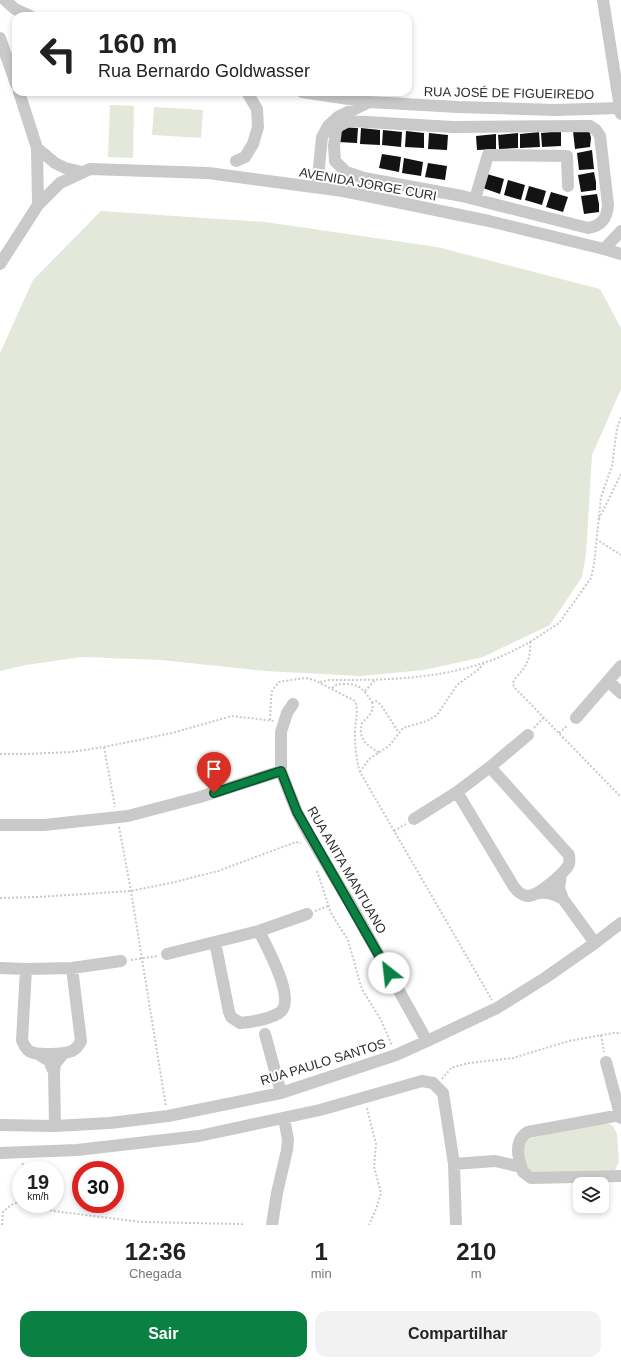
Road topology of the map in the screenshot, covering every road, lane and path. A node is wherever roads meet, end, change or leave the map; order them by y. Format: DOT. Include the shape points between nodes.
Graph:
graph roads {
  1 [pos="4,0"];
  2 [pos="603,0"];
  3 [pos="21,12"];
  4 [pos="0,38"];
  5 [pos="0,56"];
  6 [pos="10,65"];
  7 [pos="12,71"];
  8 [pos="20,96"];
  9 [pos="249,96"];
  10 [pos="329,96"];
  11 [pos="369,102"];
  12 [pos="620,111"];
  13 [pos="37,148"];
  14 [pos="236,160"];
  15 [pos="82,172"];
  16 [pos="568,186"];
  17 [pos="317,187"];
  18 [pos="462,196"];
  19 [pos="475,199"];
  20 [pos="38,205"];
  21 [pos="460,215"];
  22 [pos="621,231"];
  23 [pos="10,248"];
  24 [pos="604,249"];
  25 [pos="621,254"];
  26 [pos="0,258"];
  27 [pos="0,264"];
  28 [pos="621,416"];
  29 [pos="621,474"];
  30 [pos="598,522"];
  31 [pos="596,539"];
  32 [pos="621,555"];
  33 [pos="530,642"];
  34 [pos="484,663"];
  35 [pos="621,666"];
  36 [pos="376,680"];
  37 [pos="608,681"];
  38 [pos="320,682"];
  39 [pos="332,688"];
  40 [pos="365,691"];
  41 [pos="621,693"];
  42 [pos="372,702"];
  43 [pos="293,704"];
  44 [pos="543,717"];
  45 [pos="576,718"];
  46 [pos="270,720"];
  47 [pos="283,722"];
  48 [pos="538,723"];
  49 [pos="563,729"];
  50 [pos="559,733"];
  51 [pos="399,734"];
  52 [pos="528,735"];
  53 [pos="104,747"];
  54 [pos="380,753"];
  55 [pos="0,754"];
  56 [pos="490,767"];
  57 [pos="281,771"];
  58 [pos="360,772"];
  59 [pos="457,792"];
  60 [pos="621,797"];
  61 [pos="117,818"];
  62 [pos="414,820"];
  63 [pos="0,825"];
  64 [pos="400,828"];
  65 [pos="394,831"];
  66 [pos="302,845"];
  67 [pos="314,866"];
  68 [pos="561,874"];
  69 [pos="131,891"];
  70 [pos="538,893"];
  71 [pos="0,898"];
  72 [pos="563,899"];
  73 [pos="328,906"];
  74 [pos="322,909"];
  75 [pos="307,914"];
  76 [pos="621,923"];
  77 [pos="259,931"];
  78 [pos="215,942"];
  79 [pos="595,943"];
  80 [pos="167,954"];
  81 [pos="153,956"];
  82 [pos="142,958"];
  83 [pos="136,959"];
  84 [pos="121,961"];
  85 [pos="0,968"];
  86 [pos="72,968"];
  87 [pos="26,969"];
  88 [pos="497,1008"];
  89 [pos="273,1015"];
  90 [pos="248,1022"];
  91 [pos="621,1033"];
  92 [pos="265,1034"];
  93 [pos="601,1035"];
  94 [pos="427,1041"];
  95 [pos="64,1053"];
  96 [pos="38,1054"];
  97 [pos="396,1054"];
  98 [pos="606,1062"];
  99 [pos="54,1072"];
  100 [pos="435,1085"];
  101 [pos="281,1093"];
  102 [pos="365,1097"];
  103 [pos="168,1116"];
  104 [pos="621,1117"];
  105 [pos="284,1118"];
  106 [pos="0,1125"];
  107 [pos="55,1126"];
  108 [pos="518,1148"];
  109 [pos="0,1153"];
  110 [pos="495,1161"];
  111 [pos="454,1164"];
  112 [pos="521,1167"];
  113 [pos="621,1176"];
  114 [pos="12,1205"];
  115 [pos="64,1212"];
  116 [pos="2,1225"];
  117 [pos="244,1225"];
  118 [pos="272,1225"];
  119 [pos="369,1225"];
  120 [pos="456,1225"];
  1 -- 3 [label="street"];
  2 -- 12 [label="street"];
  4 -- 6 [label="street"];
  5 -- 6 [label="street"];
  6 -- 7 [label="street"];
  8 -- 13 [label="street"];
  9 -- 14 [label="street" via="257,109 258,127 253,144 245,156"];
  10 -- 11 [label="street, RUA JOSÉ DE FIGUEIREDO"];
  11 -- 12 [label="street, RUA JOSÉ DE FIGUEIREDO"];
  11 -- 17 [label="street" via="338,117 328,126 322,137"];
  13 -- 15 [label="street" via="55,163"];
  13 -- 20 [label="street"];
  15 -- 17 [label="street, AVENIDA JORGE CURI" via="90,169 208,174"];
  15 -- 20 [label="street" via="60,183"];
  16 -- 19 [label="street" via="567,156 488,155"];
  17 -- 21 [label="street, AVENIDA JORGE CURI"];
  18 -- 19 [label="street"];
  18 -- 19 [label="street" via="364,178 346,172 335,161 336,130 349,121 453,127 590,126 600,136 608,213 597,226 588,228 573,225"];
  18 -- 21 [label="street"];
  20 -- 23 [label="street"];
  21 -- 24 [label="street, AVENIDA JORGE CURI"];
  22 -- 24 [label="street"];
  23 -- 26 [label="street"];
  23 -- 27 [label="street"];
  24 -- 25 [label="street, AVENIDA JORGE CURI"];
  28 -- 30 [label="path" via="612,466 601,497"];
  29 -- 30 [label="path"];
  30 -- 31 [label="path"];
  31 -- 32 [label="path"];
  31 -- 33 [label="path" via="591,578 559,623"];
  33 -- 34 [label="path"];
  33 -- 44 [label="path" via="528,662 513,685"];
  34 -- 36 [label="path" via="431,675"];
  34 -- 51 [label="path" via="457,685 437,715 427,721 403,728"];
  35 -- 37 [label="street"];
  36 -- 38 [label="path"];
  36 -- 40 [label="path"];
  37 -- 41 [label="street"];
  37 -- 45 [label="street"];
  38 -- 39 [label="path"];
  38 -- 46 [label="path" via="306,678 279,682 272,692"];
  39 -- 40 [label="path" via="339,684 354,684"];
  39 -- 58 [label="path" via="352,698 357,705 355,732"];
  40 -- 42 [label="path"];
  42 -- 51 [label="path" via="376,701 381,705"];
  42 -- 54 [label="path" via="372,713 362,723 362,734 368,746"];
  43 -- 47 [label="street, RUA ANITA MANTUANO"];
  44 -- 48 [label="path"];
  44 -- 50 [label="path"];
  46 -- 47 [label="path"];
  46 -- 53 [label="path" via="232,716 172,734"];
  47 -- 57 [label="street, RUA ANITA MANTUANO"];
  49 -- 50 [label="path"];
  50 -- 60 [label="path"];
  51 -- 54 [label="path"];
  52 -- 56 [label="street"];
  53 -- 55 [label="path" via="71,752"];
  53 -- 61 [label="path"];
  54 -- 58 [label="path" via="369,759"];
  56 -- 59 [label="street"];
  56 -- 68 [label="street" via="569,855 569,864"];
  57 -- 61 [label="street" via="200,797"];
  57 -- 94 [label="street, RUA ANITA MANTUANO" via="297,812"];
  58 -- 65 [label="path"];
  59 -- 62 [label="street"];
  59 -- 70 [label="street" via="518,892 527,896"];
  61 -- 63 [label="street" via="44,825"];
  61 -- 69 [label="path"];
  64 -- 65 [label="path"];
  65 -- 88 [label="path"];
  66 -- 69 [label="path" via="296,842 218,871"];
  67 -- 73 [label="path"];
  68 -- 70 [label="street"];
  68 -- 72 [label="street" via="559,888"];
  69 -- 71 [label="path"];
  69 -- 82 [label="path"];
  70 -- 72 [label="street" via="551,893"];
  72 -- 79 [label="street"];
  73 -- 74 [label="path"];
  73 -- 97 [label="path" via="348,940 360,984 381,1020"];
  75 -- 77 [label="street"];
  76 -- 79 [label="street, RUA PAULO SANTOS"];
  77 -- 78 [label="street"];
  77 -- 89 [label="street" via="285,994 283,1007 280,1012"];
  78 -- 80 [label="street"];
  78 -- 90 [label="street" via="229,1012 236,1021"];
  79 -- 88 [label="street, RUA PAULO SANTOS" via="546,978"];
  81 -- 82 [label="path"];
  82 -- 83 [label="path"];
  82 -- 103 [label="path"];
  84 -- 86 [label="street"];
  85 -- 87 [label="street"];
  86 -- 87 [label="street"];
  86 -- 95 [label="street" via="81,1041 72,1051"];
  87 -- 96 [label="street" via="22,1040 30,1052"];
  88 -- 94 [label="street, RUA PAULO SANTOS"];
  89 -- 90 [label="street"];
  89 -- 92 [label="street"];
  90 -- 92 [label="street" via="259,1027"];
  91 -- 93 [label="path"];
  92 -- 101 [label="street"];
  93 -- 98 [label="path"];
  93 -- 100 [label="path" via="569,1041 513,1058 457,1066 451,1068"];
  94 -- 97 [label="street, RUA PAULO SANTOS"];
  95 -- 96 [label="street"];
  95 -- 99 [label="street" via="55,1064"];
  96 -- 99 [label="street" via="49,1061"];
  97 -- 101 [label="street, RUA PAULO SANTOS"];
  98 -- 104 [label="street"];
  99 -- 107 [label="street"];
  100 -- 102 [label="street" via="422,1081"];
  100 -- 111 [label="street" via="443,1094"];
  101 -- 103 [label="street, RUA PAULO SANTOS"];
  102 -- 105 [label="street"];
  102 -- 119 [label="path" via="376,1144 374,1167 381,1193"];
  103 -- 107 [label="street, RUA PAULO SANTOS"];
  104 -- 108 [label="street" via="528,1132 521,1138"];
  105 -- 109 [label="street" via="183,1138 77,1150"];
  105 -- 118 [label="street" via="287,1150"];
  106 -- 107 [label="street, RUA PAULO SANTOS"];
  108 -- 110 [label="street"];
  108 -- 112 [label="street"];
  110 -- 111 [label="street"];
  110 -- 112 [label="street"];
  111 -- 120 [label="street"];
  112 -- 113 [label="street" via="531,1178"];
  114 -- 116 [label="path" via="3,1212"];
  115 -- 117 [label="path" via="141,1222"];
}
